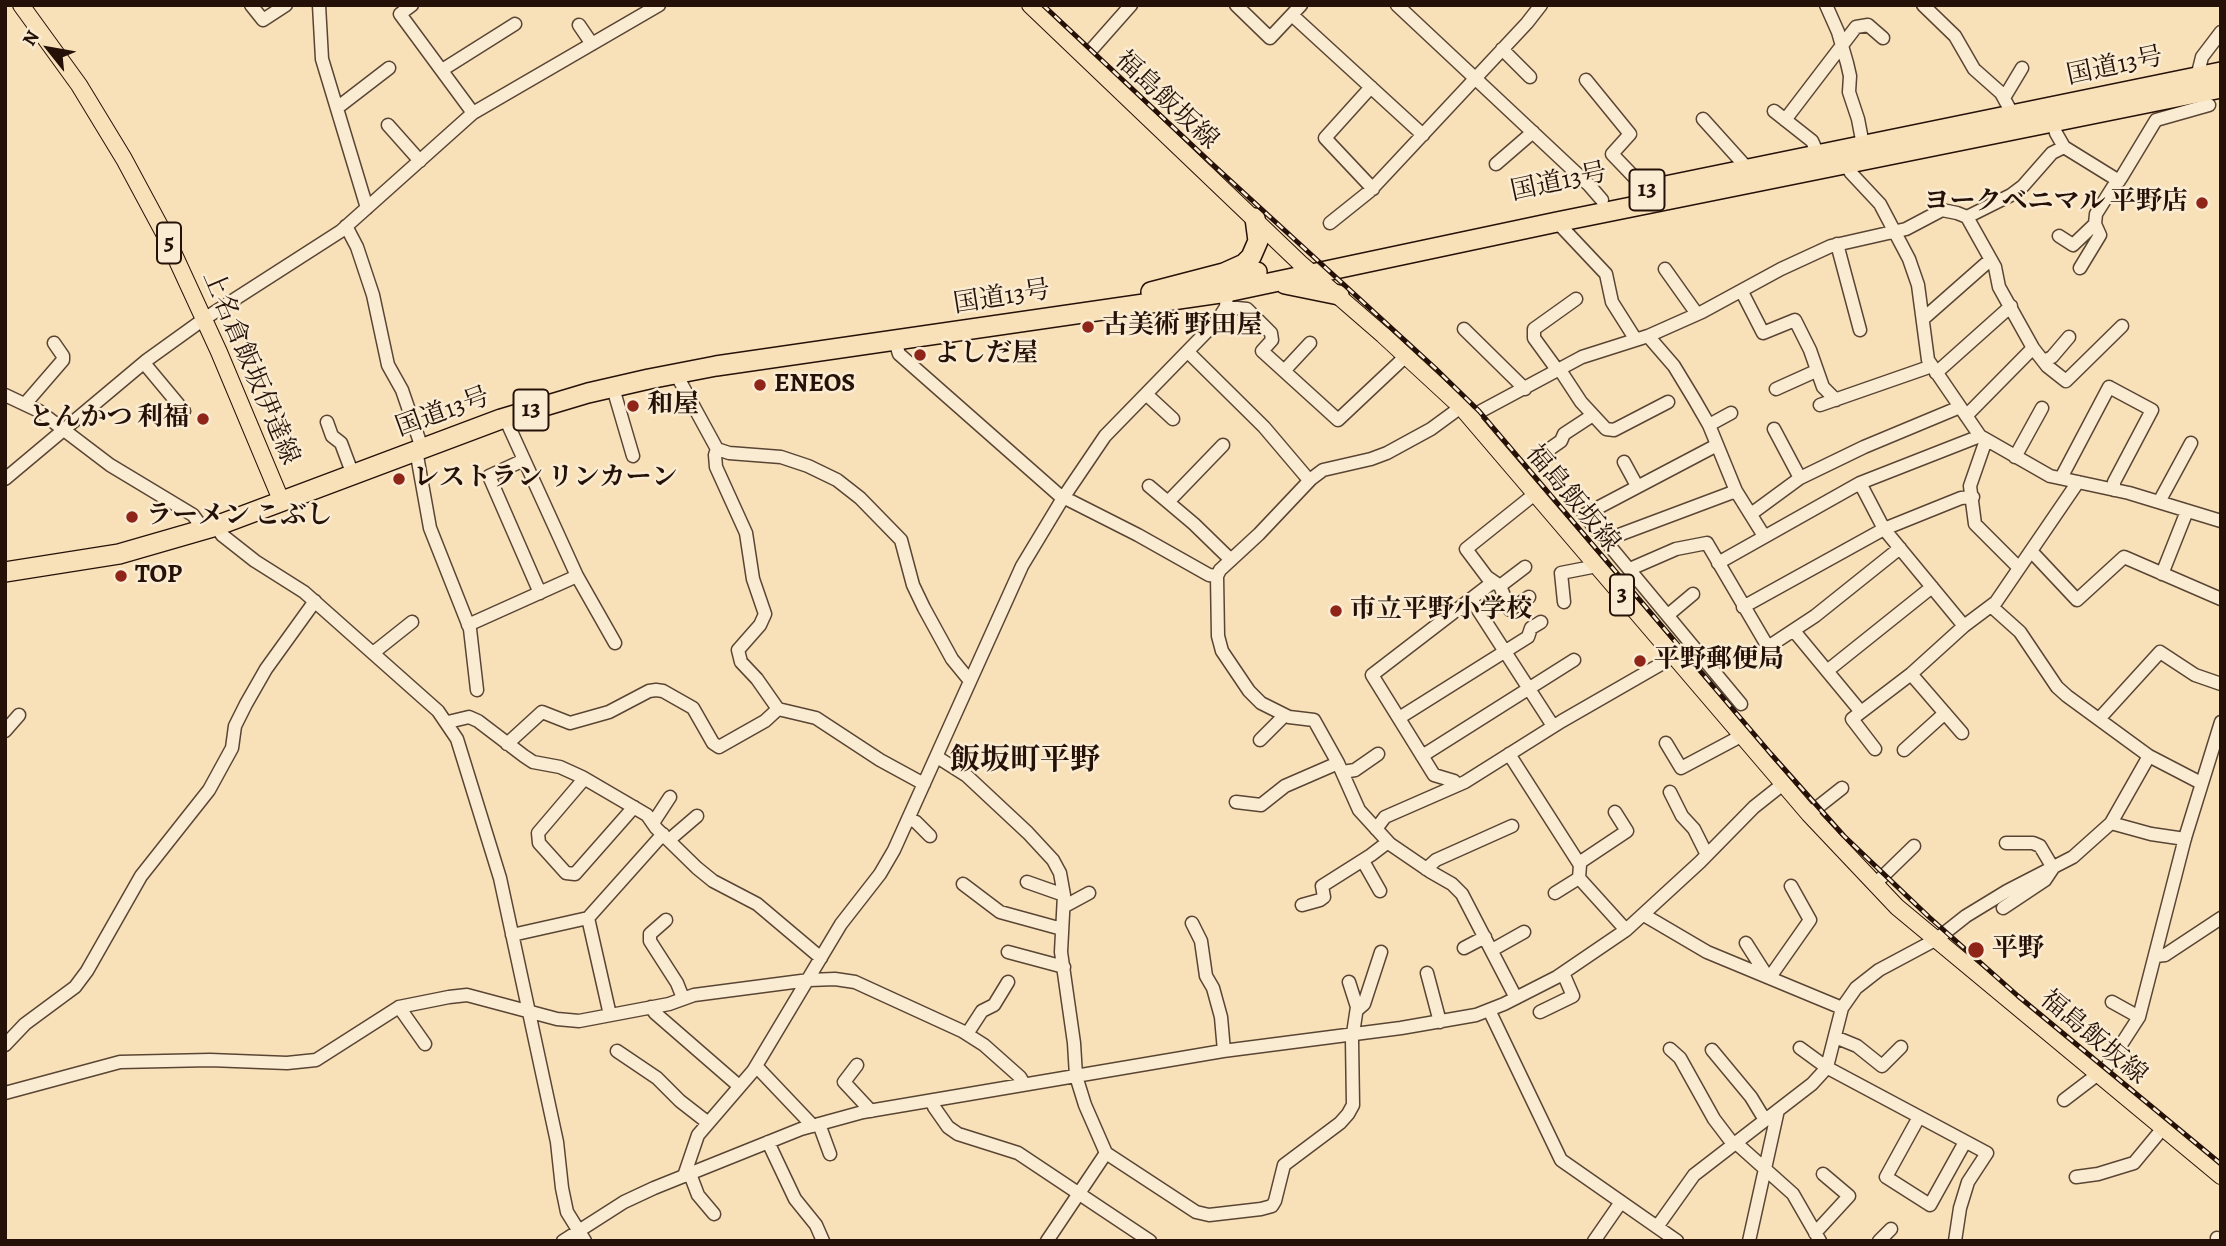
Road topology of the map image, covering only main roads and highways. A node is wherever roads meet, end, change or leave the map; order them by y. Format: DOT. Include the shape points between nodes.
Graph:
graph roads {
  1 [pos="21,5"];
  2 [pos="1030,5"];
  3 [pos="2221,72"];
  4 [pos="2221,88"];
  5 [pos="2202,91"];
  6 [pos="2051,114"];
  7 [pos="1843,157"];
  8 [pos="1255,218"];
  9 [pos="1306,269"];
  10 [pos="1271,282"];
  11 [pos="1143,294"];
  12 [pos="1339,295"];
  13 [pos="1074,313"];
  14 [pos="281,500"];
  15 [pos="5,572"];
  16 [pos="2221,1176"];
  1 -- 14 [label="main road, 上名倉飯坂伊達線 / 5" via="79,85 167,239"];
  2 -- 8 [label="main road, 福島飯坂線 / 3"];
  3 -- 5 [label="highway, 国道13号 / 13"];
  4 -- 5 [label="highway, 国道13号 / 13"];
  5 -- 6 [label="highway, 国道13号 / 13"];
  6 -- 7 [label="highway, 国道13号 / 13"];
  6 -- 7 [label="highway, 国道13号 / 13" via="2008,107 1863,145"];
  7 -- 9 [label="highway, 国道13号 / 13" via="1557,222"];
  7 -- 9 [label="highway, 国道13号 / 13" via="1818,154 1319,261"];
  8 -- 9 [label="main road, 福島飯坂線 / 3"];
  8 -- 11 [label="highway" via="1258,242 1244,264"];
  9 -- 10 [label="highway, 国道13号 / 13"];
  9 -- 11 [label="highway, 国道13号 / 13"];
  9 -- 12 [label="main road, 福島飯坂線 / 3"];
  10 -- 12 [label="highway"];
  10 -- 13 [label="highway, 国道13号 / 13" via="1226,299"];
  11 -- 13 [label="highway, 国道13号 / 13"];
  12 -- 16 [label="main road, 福島飯坂線 / 3" via="1466,412 1783,784 1875,884 1920,927"];
  13 -- 14 [label="highway, 国道13号 / 13" via="676,374 613,388 505,418"];
  14 -- 15 [label="highway, 国道13号 / 13" via="210,528 119,554"];
}
